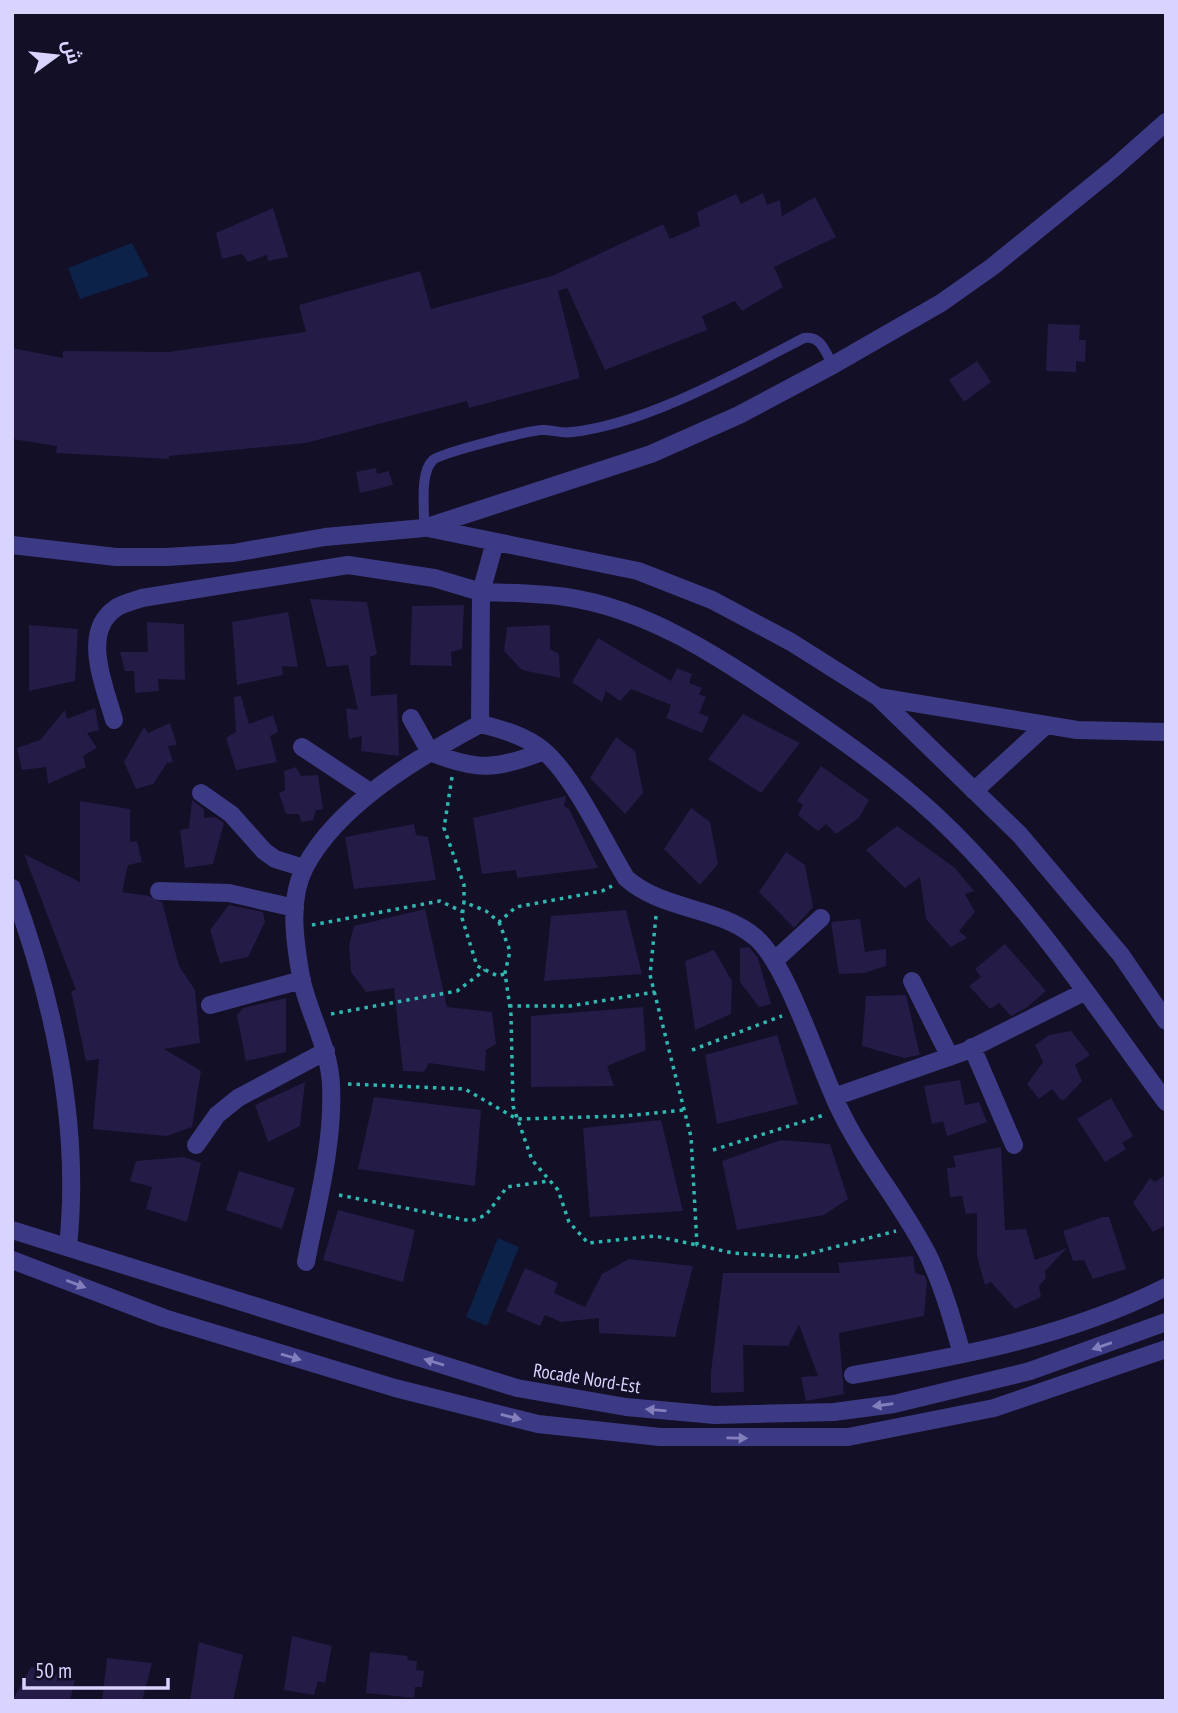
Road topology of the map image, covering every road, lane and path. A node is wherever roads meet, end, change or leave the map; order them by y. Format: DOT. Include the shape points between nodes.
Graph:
graph roads {
  1 [pos="1166,122"];
  2 [pos="833,365"];
  3 [pos="424,528"];
  4 [pos="495,542"];
  5 [pos="12,545"];
  6 [pos="481,592"];
  7 [pos="878,697"];
  8 [pos="411,718"];
  9 [pos="114,720"];
  10 [pos="480,724"];
  11 [pos="1045,726"];
  12 [pos="1166,732"];
  13 [pos="302,747"];
  14 [pos="544,751"];
  15 [pos="430,752"];
  16 [pos="455,761"];
  17 [pos="974,790"];
  18 [pos="370,792"];
  19 [pos="201,793"];
  20 [pos="304,868"];
  21 [pos="626,878"];
  22 [pos="12,888"];
  23 [pos="159,891"];
  24 [pos="658,900"];
  25 [pos="464,902"];
  26 [pos="295,908"];
  27 [pos="463,912"];
  28 [pos="821,918"];
  29 [pos="499,922"];
  30 [pos="294,927"];
  31 [pos="774,961"];
  32 [pos="485,970"];
  33 [pos="505,973"];
  34 [pos="302,980"];
  35 [pos="912,981"];
  36 [pos="655,992"];
  37 [pos="1084,992"];
  38 [pos="210,1005"];
  39 [pos="509,1006"];
  40 [pos="797,1010"];
  41 [pos="314,1018"];
  42 [pos="1166,1021"];
  43 [pos="972,1047"];
  44 [pos="692,1049"];
  45 [pos="326,1051"];
  46 [pos="950,1057"];
  47 [pos="331,1084"];
  48 [pos="1166,1102"];
  49 [pos="837,1104"];
  50 [pos="684,1110"];
  51 [pos="517,1119"];
  52 [pos="197,1145"];
  53 [pos="1014,1145"];
  54 [pos="713,1150"];
  55 [pos="550,1181"];
  56 [pos="320,1190"];
  57 [pos="911,1227"];
  58 [pos="12,1230"];
  59 [pos="697,1245"];
  60 [pos="68,1246"];
  61 [pos="12,1260"];
  62 [pos="306,1262"];
  63 [pos="1166,1287"];
  64 [pos="1166,1322"];
  65 [pos="1166,1349"];
  66 [pos="962,1354"];
  67 [pos="853,1375"];
  1 -- 2 [label="street" via="992,267 941,303"];
  2 -- 3 [label="street" via="739,415 651,454"];
  2 -- 3 [label="lane" via="819,341 804,338 679,400 633,416 574,432 541,430 449,453 433,460 426,471"];
  3 -- 4 [label="street"];
  3 -- 5 [label="street" via="325,537 233,553 166,557 116,557"];
  4 -- 6 [label="street"];
  4 -- 7 [label="street" via="638,572 712,600 791,642"];
  6 -- 9 [label="street" via="435,578 348,565 142,598 117,607 103,621 96,643"];
  6 -- 10 [label="street"];
  6 -- 37 [label="street" via="566,597 618,609 720,657 843,739 954,832 1024,910"];
  7 -- 11 [label="street"];
  7 -- 17 [label="street"];
  8 -- 15 [label="street"];
  10 -- 14 [label="street" via="521,737"];
  10 -- 15 [label="street"];
  11 -- 12 [label="street" via="1110,733"];
  11 -- 17 [label="street"];
  13 -- 18 [label="street"];
  14 -- 16 [label="street" via="494,767"];
  14 -- 21 [label="street" via="564,774"];
  15 -- 16 [label="street"];
  15 -- 18 [label="street"];
  16 -- 25 [label="path" via="444,828 464,885"];
  17 -- 42 [label="street" via="1020,835 1121,955"];
  18 -- 20 [label="street"];
  19 -- 20 [label="street" via="231,814 264,851"];
  20 -- 26 [label="street"];
  21 -- 24 [label="street"];
  21 -- 29 [label="path" via="602,891 516,907"];
  22 -- 60 [label="street" via="52,1017 66,1098 72,1208"];
  23 -- 26 [label="street" via="254,896"];
  24 -- 31 [label="street" via="739,926 757,938"];
  24 -- 36 [label="path" via="650,975"];
  25 -- 27 [label="path"];
  25 -- 29 [label="path"];
  26 -- 30 [label="street"];
  27 -- 30 [label="path" via="440,901"];
  27 -- 32 [label="path" via="468,943 477,966"];
  28 -- 31 [label="street"];
  29 -- 33 [label="path" via="510,951"];
  30 -- 34 [label="street"];
  31 -- 40 [label="street"];
  32 -- 33 [label="path" via="498,976"];
  32 -- 41 [label="path" via="457,990"];
  33 -- 39 [label="path"];
  34 -- 38 [label="street"];
  34 -- 41 [label="street"];
  35 -- 46 [label="street"];
  36 -- 39 [label="path" via="570,1006"];
  36 -- 50 [label="path"];
  37 -- 43 [label="street"];
  37 -- 48 [label="street"];
  39 -- 51 [label="path"];
  40 -- 44 [label="path"];
  40 -- 49 [label="street"];
  41 -- 45 [label="street"];
  43 -- 46 [label="street"];
  43 -- 53 [label="street"];
  45 -- 47 [label="street"];
  45 -- 52 [label="street" via="238,1098 217,1115"];
  46 -- 49 [label="street"];
  47 -- 51 [label="path" via="465,1089"];
  47 -- 56 [label="street"];
  49 -- 54 [label="path"];
  49 -- 57 [label="street"];
  50 -- 51 [label="path"];
  50 -- 59 [label="path" via="691,1137"];
  51 -- 55 [label="path" via="532,1160"];
  55 -- 56 [label="path" via="507,1187 486,1215 471,1221"];
  55 -- 59 [label="path" via="569,1222 588,1243 655,1236"];
  56 -- 62 [label="street"];
  57 -- 59 [label="path" via="796,1257 733,1253"];
  57 -- 66 [label="street" via="946,1296"];
  58 -- 60 [label="street, Rocade Nord-Est"];
  64 -- 60 [label="street, Rocade Nord-Est, one-way" via="1030,1371 894,1404 834,1412 715,1415 626,1407 517,1388"];
  61 -- 65 [label="street, one-way" via="164,1318 395,1388 538,1424 660,1437 848,1437 993,1408"];
  63 -- 66 [label="street" via="1123,1309 1048,1334"];
  66 -- 67 [label="street"];
}
